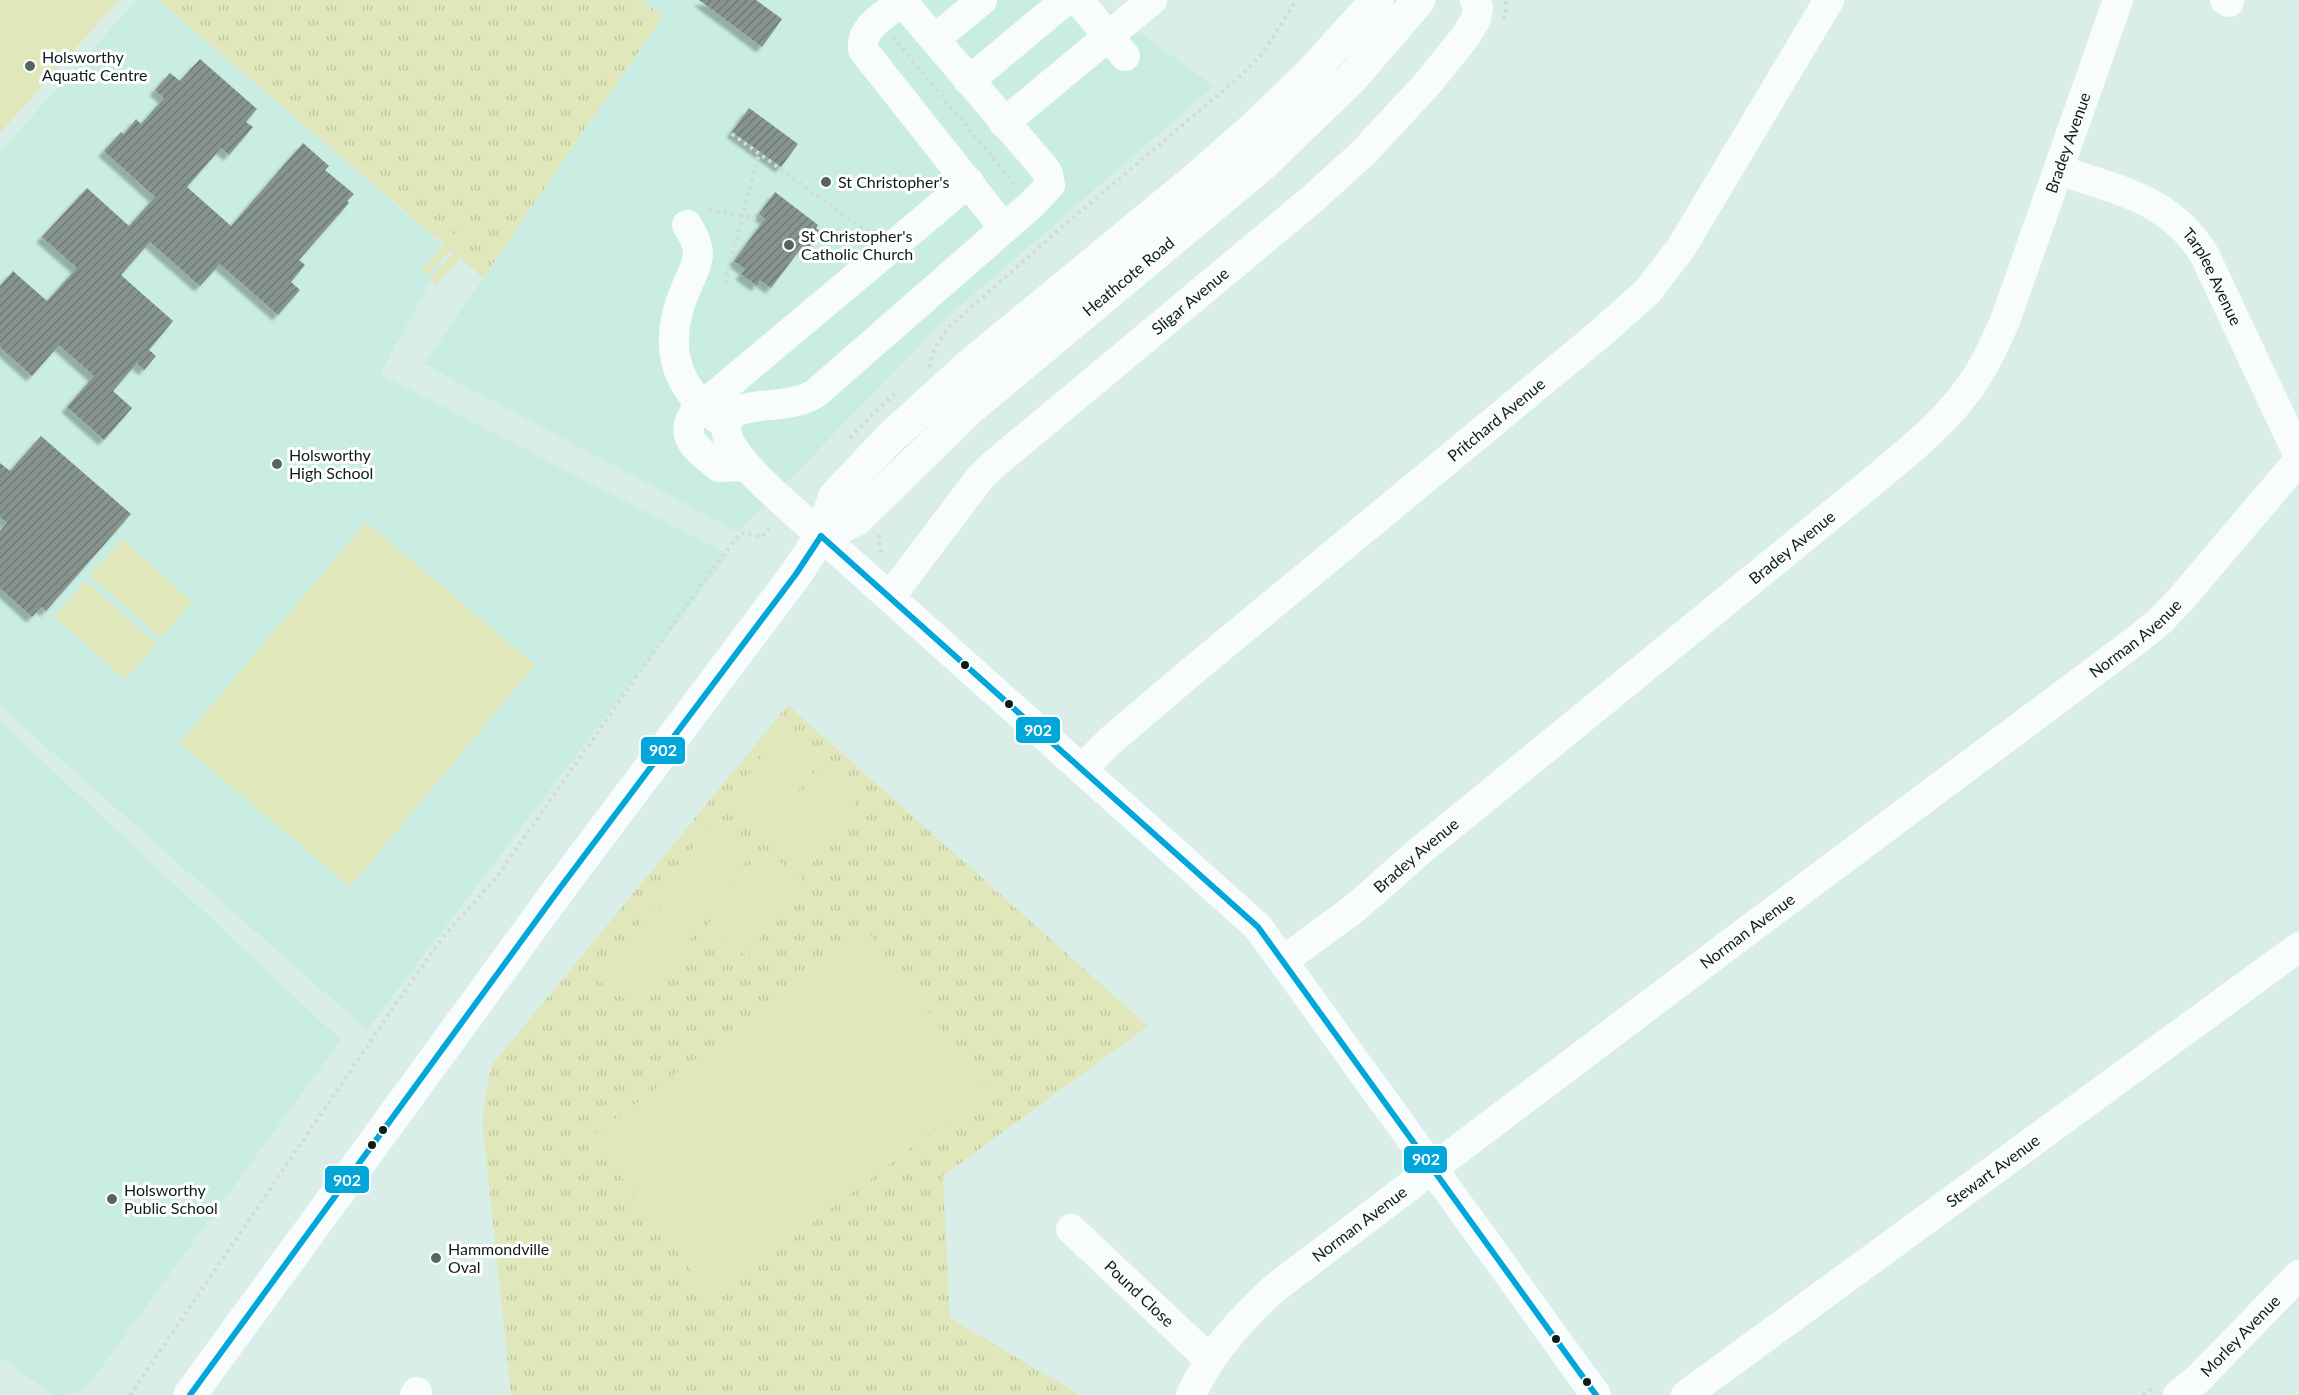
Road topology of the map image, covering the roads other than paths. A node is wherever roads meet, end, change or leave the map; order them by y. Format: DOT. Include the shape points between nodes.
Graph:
graph roads {
  1 [pos="982,0"];
  2 [pos="1066,0"];
  3 [pos="1078,0"];
  4 [pos="1152,0"];
  5 [pos="1377,0"];
  6 [pos="1419,0"];
  7 [pos="1475,0"];
  8 [pos="1828,0"];
  9 [pos="2118,0"];
  10 [pos="902,1"];
  11 [pos="935,39"];
  12 [pos="1117,46"];
  13 [pos="969,81"];
  14 [pos="1004,123"];
  15 [pos="2059,170"];
  16 [pos="969,182"];
  17 [pos="694,215"];
  18 [pos="1004,228"];
  19 [pos="703,406"];
  20 [pos="728,425"];
  21 [pos="2299,456"];
  22 [pos="2299,460"];
  23 [pos="746,466"];
  24 [pos="822,536"];
  25 [pos="890,597"];
  26 [pos="1082,769"];
  27 [pos="2299,947"];
  28 [pos="1282,961"];
  29 [pos="1432,1169"];
  30 [pos="1071,1229"];
  31 [pos="2299,1275"];
  32 [pos="1209,1359"];
  33 [pos="190,1395"];
  34 [pos="1191,1395"];
  35 [pos="1596,1395"];
  36 [pos="1686,1395"];
  37 [pos="2178,1395"];
  1 -- 11 [label="street"];
  2 -- 13 [label="street"];
  3 -- 12 [label="street"];
  4 -- 12 [label="street"];
  5 -- 24 [label="main road, Heathcote Road" via="1254,128 970,365 891,437 835,496"];
  6 -- 24 [label="main road, Heathcote Road" via="1351,79 1263,164 968,410 857,519"];
  7 -- 25 [label="street, Sligar Avenue" via="1476,19 1465,37 1363,153 979,478"];
  8 -- 26 [label="street, Pritchard Avenue" via="1702,214 1648,291 1163,696"];
  9 -- 15 [label="street, Bradey Avenue"];
  10 -- 11 [label="street"];
  10 -- 16 [label="street" via="868,30 862,40 865,55"];
  11 -- 13 [label="street"];
  12 -- 14 [label="street"];
  13 -- 14 [label="street"];
  14 -- 18 [label="street" via="1048,174 1050,185"];
  15 -- 21 [label="street, Tarplee Avenue" via="2156,205 2191,234"];
  15 -- 28 [label="street, Bradey Avenue" via="1993,348 1968,390 1938,425 1355,908"];
  16 -- 18 [label="street"];
  16 -- 19 [label="street"];
  17 -- 19 [label="street" via="697,259 681,301 673,346 683,379"];
  18 -- 20 [label="street" via="816,393 791,403 743,409 736,412"];
  19 -- 20 [label="street"];
  19 -- 23 [label="street" via="688,422 690,440 719,467"];
  20 -- 23 [label="street" via="729,441"];
  22 -- 29 [label="street, Norman Avenue" via="2181,599 2138,639"];
  23 -- 24 [label="street"];
  24 -- 25 [label="street"];
  24 -- 33 [label="main road, Heathcote Road"];
  25 -- 26 [label="street"];
  26 -- 28 [label="street" via="1258,927"];
  27 -- 36 [label="street, Stewart Avenue"];
  28 -- 29 [label="street"];
  29 -- 32 [label="street, Norman Avenue" via="1276,1287 1229,1333"];
  29 -- 35 [label="street"];
  30 -- 32 [label="street, Pound Close"];
  31 -- 37 [label="street, Morley Avenue"];
  32 -- 34 [label="street, Norman Avenue"];
}
